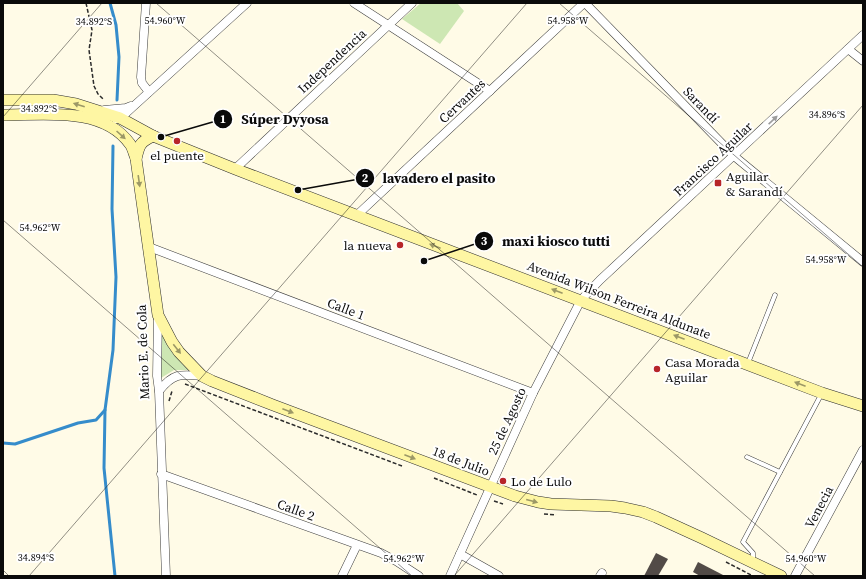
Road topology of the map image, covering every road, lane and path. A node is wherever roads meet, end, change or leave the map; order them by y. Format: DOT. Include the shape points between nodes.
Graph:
graph roads {
  1 [pos="86,3"];
  2 [pos="146,3"];
  3 [pos="247,3"];
  4 [pos="354,3"];
  5 [pos="412,3"];
  6 [pos="584,3"];
  7 [pos="388,25"];
  8 [pos="863,36"];
  9 [pos="848,49"];
  10 [pos="863,61"];
  11 [pos="490,91"];
  12 [pos="149,92"];
  13 [pos="3,100"];
  14 [pos="139,101"];
  15 [pos="108,102"];
  16 [pos="94,110"];
  17 [pos="3,116"];
  18 [pos="120,118"];
  19 [pos="104,123"];
  20 [pos="153,136"];
  21 [pos="734,156"];
  22 [pos="136,159"];
  23 [pos="235,169"];
  24 [pos="356,216"];
  25 [pos="149,247"];
  26 [pos="863,262"];
  27 [pos="774,295"];
  28 [pos="581,300"];
  29 [pos="158,315"];
  30 [pos="748,363"];
  31 [pos="202,376"];
  32 [pos="159,391"];
  33 [pos="534,393"];
  34 [pos="822,393"];
  35 [pos="863,406"];
  36 [pos="863,450"];
  37 [pos="747,457"];
  38 [pos="780,472"];
  39 [pos="161,474"];
  40 [pos="491,487"];
  41 [pos="357,545"];
  42 [pos="460,554"];
  43 [pos="753,562"];
  44 [pos="166,576"];
  45 [pos="342,576"];
  46 [pos="419,576"];
  47 [pos="450,576"];
  48 [pos="499,576"];
  49 [pos="781,576"];
  50 [pos="795,576"];
  1 -- 15 [label="path" via="92,30 89,50 94,86 102,100"];
  2 -- 12 [label="street" via="142,84"];
  3 -- 12 [label="street"];
  4 -- 7 [label="street"];
  5 -- 7 [label="street, Independencia"];
  6 -- 11 [label="street, Cervantes"];
  6 -- 21 [label="street, Sarandí"];
  7 -- 11 [label="street"];
  7 -- 23 [label="street, Independencia"];
  8 -- 9 [label="street, Francisco Aguilar"];
  9 -- 10 [label="street"];
  21 -- 9 [label="street, Francisco Aguilar, one-way"];
  11 -- 24 [label="street, Cervantes"];
  12 -- 14 [label="street"];
  16 -- 13 [label="street, Avenida Wilson Ferreira Aldunate, one-way" via="66,102"];
  14 -- 16 [label="street" via="126,108"];
  14 -- 18 [label="street"];
  16 -- 18 [label="street, Avenida Wilson Ferreira Aldunate"];
  17 -- 19 [label="street" via="57,115 84,117"];
  18 -- 19 [label="street"];
  18 -- 20 [label="street, Avenida Wilson Ferreira Aldunate"];
  19 -- 22 [label="street, one-way" via="122,135 131,145"];
  20 -- 22 [label="street, Mario E. de Cola" via="142,141"];
  20 -- 23 [label="street, Avenida Wilson Ferreira Aldunate"];
  21 -- 26 [label="street, Sarandí"];
  21 -- 28 [label="street, Francisco Aguilar"];
  22 -- 25 [label="street, Mario E. de Cola, one-way"];
  23 -- 24 [label="street, Avenida Wilson Ferreira Aldunate"];
  28 -- 24 [label="street, Avenida Wilson Ferreira Aldunate, one-way"];
  25 -- 29 [label="street, Mario E. de Cola"];
  25 -- 33 [label="street, Calle 1"];
  27 -- 30 [label="lane"];
  30 -- 28 [label="street, Avenida Wilson Ferreira Aldunate, one-way"];
  28 -- 33 [label="street, 25 de Agosto"];
  29 -- 31 [label="street, 18 de Julio, one-way" via="179,352"];
  29 -- 32 [label="street, Mario E. de Cola"];
  34 -- 30 [label="street, Avenida Wilson Ferreira Aldunate, one-way"];
  31 -- 32 [label="street, 18 de Julio" via="174,376"];
  31 -- 40 [label="street, 18 de Julio, one-way"];
  32 -- 39 [label="street, Mario E. de Cola"];
  33 -- 40 [label="street, 25 de Agosto"];
  34 -- 35 [label="street, Avenida Wilson Ferreira Aldunate"];
  34 -- 38 [label="lane"];
  36 -- 50 [label="street, Venecia"];
  37 -- 38 [label="lane"];
  38 -- 43 [label="lane" via="743,542 753,553"];
  39 -- 41 [label="street, Calle 2"];
  39 -- 44 [label="street, Mario E. de Cola"];
  40 -- 42 [label="street, 25 de Agosto"];
  40 -- 43 [label="street, 18 de Julio, one-way" via="538,502 611,506 642,512"];
  41 -- 45 [label="street"];
  41 -- 46 [label="street, Calle 2" via="381,553"];
  42 -- 47 [label="street, 25 de Agosto"];
  42 -- 48 [label="street"];
  43 -- 49 [label="street, 18 de Julio"];
}
